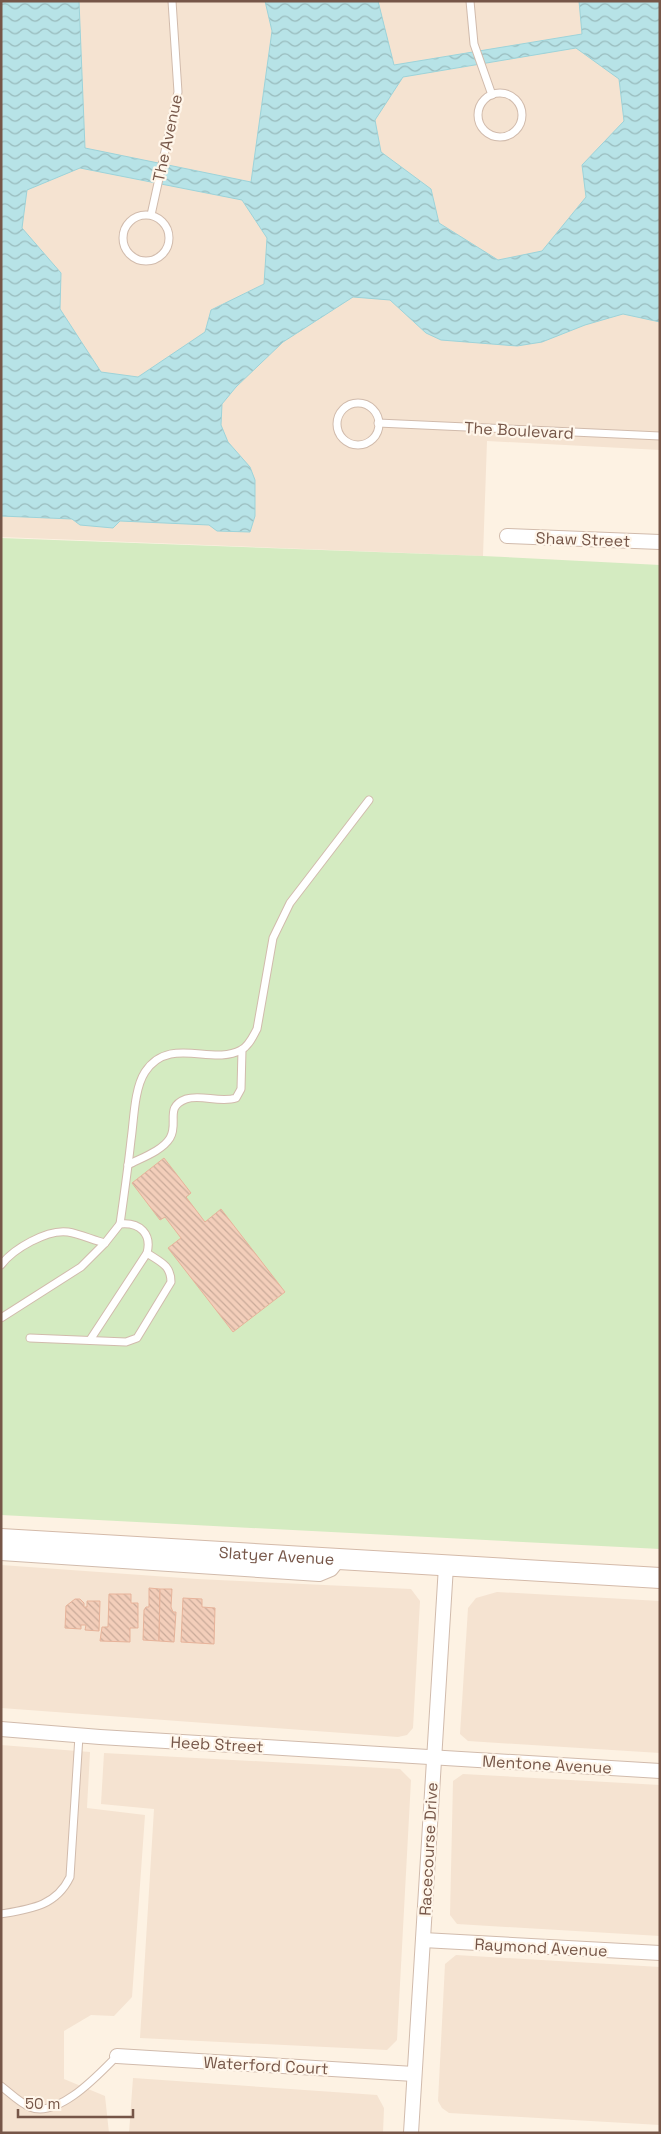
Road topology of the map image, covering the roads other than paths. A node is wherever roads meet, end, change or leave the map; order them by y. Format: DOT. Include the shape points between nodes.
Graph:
graph roads {
  1 [pos="172,1"];
  2 [pos="470,1"];
  3 [pos="492,95"];
  4 [pos="151,215"];
  5 [pos="378,423"];
  6 [pos="660,436"];
  7 [pos="507,536"];
  8 [pos="660,542"];
  9 [pos="369,800"];
  10 [pos="242,1050"];
  11 [pos="128,1166"];
  12 [pos="120,1224"];
  13 [pos="105,1243"];
  14 [pos="147,1253"];
  15 [pos="1,1265"];
  16 [pos="1,1318"];
  17 [pos="30,1338"];
  18 [pos="90,1340"];
  19 [pos="1,1539"];
  20 [pos="1,1553"];
  21 [pos="339,1559"];
  22 [pos="446,1566"];
  23 [pos="551,1572"];
  24 [pos="660,1578"];
  25 [pos="660,1587"];
  26 [pos="1,1729"];
  27 [pos="79,1736"];
  28 [pos="434,1758"];
  29 [pos="660,1771"];
  30 [pos="3,1912"];
  31 [pos="423,1940"];
  32 [pos="660,1953"];
  33 [pos="117,2056"];
  34 [pos="414,2074"];
  35 [pos="1,2086"];
  36 [pos="411,2133"];
  1 -- 4 [label="lane, The Avenue" via="178,92"];
  2 -- 3 [label="lane" via="474,44"];
  3 -- 3 [label="lane" via="508,94 520,104 520,126 509,136 492,136 480,124 479,109 482,102"];
  4 -- 4 [label="lane" via="164,223 170,238 158,258 143,261 125,249 122,234 130,220 143,214"];
  5 -- 5 [label="lane" via="375,435 357,444 343,438 337,425 343,408 354,403 369,406"];
  5 -- 6 [label="lane, The Boulevard"];
  7 -- 8 [label="street, Shaw Street"];
  9 -- 10 [label="lane" via="290,904 273,938 257,1029"];
  10 -- 11 [label="lane" via="241,1090 236,1098 226,1101 188,1098 177,1103 171,1137 163,1146"];
  10 -- 11 [label="lane" via="227,1054 181,1052 159,1058 144,1072 137,1095"];
  11 -- 12 [label="lane"];
  12 -- 13 [label="lane"];
  12 -- 14 [label="lane" via="135,1225 147,1234 150,1244"];
  13 -- 15 [label="lane" via="67,1232 47,1234 8,1254"];
  13 -- 16 [label="lane" via="81,1267"];
  14 -- 18 [label="lane"];
  14 -- 18 [label="lane" via="167,1266 172,1273 171,1282 137,1338 126,1342"];
  17 -- 18 [label="lane"];
  19 -- 21 [label="main road, Slatyer Avenue"];
  20 -- 21 [label="street" via="320,1574 331,1569"];
  21 -- 22 [label="main road, Slatyer Avenue"];
  22 -- 23 [label="main road, Slatyer Avenue"];
  22 -- 28 [label="street, Racecourse Drive"];
  23 -- 24 [label="main road, Slatyer Avenue"];
  23 -- 25 [label="street, Slatyer Avenue" via="568,1582"];
  26 -- 27 [label="street, Heeb Street"];
  27 -- 28 [label="street, Heeb Street"];
  27 -- 30 [label="lane" via="70,1877 64,1890 40,1906"];
  28 -- 29 [label="street, Mentone Avenue"];
  28 -- 31 [label="street, Racecourse Drive"];
  31 -- 32 [label="street, Raymond Avenue"];
  31 -- 34 [label="street, Racecourse Drive"];
  33 -- 34 [label="street, Waterford Court"];
  33 -- 35 [label="lane" via="100,2074 62,2104 50,2109 29,2107"];
  34 -- 36 [label="street, Racecourse Drive"];
}
